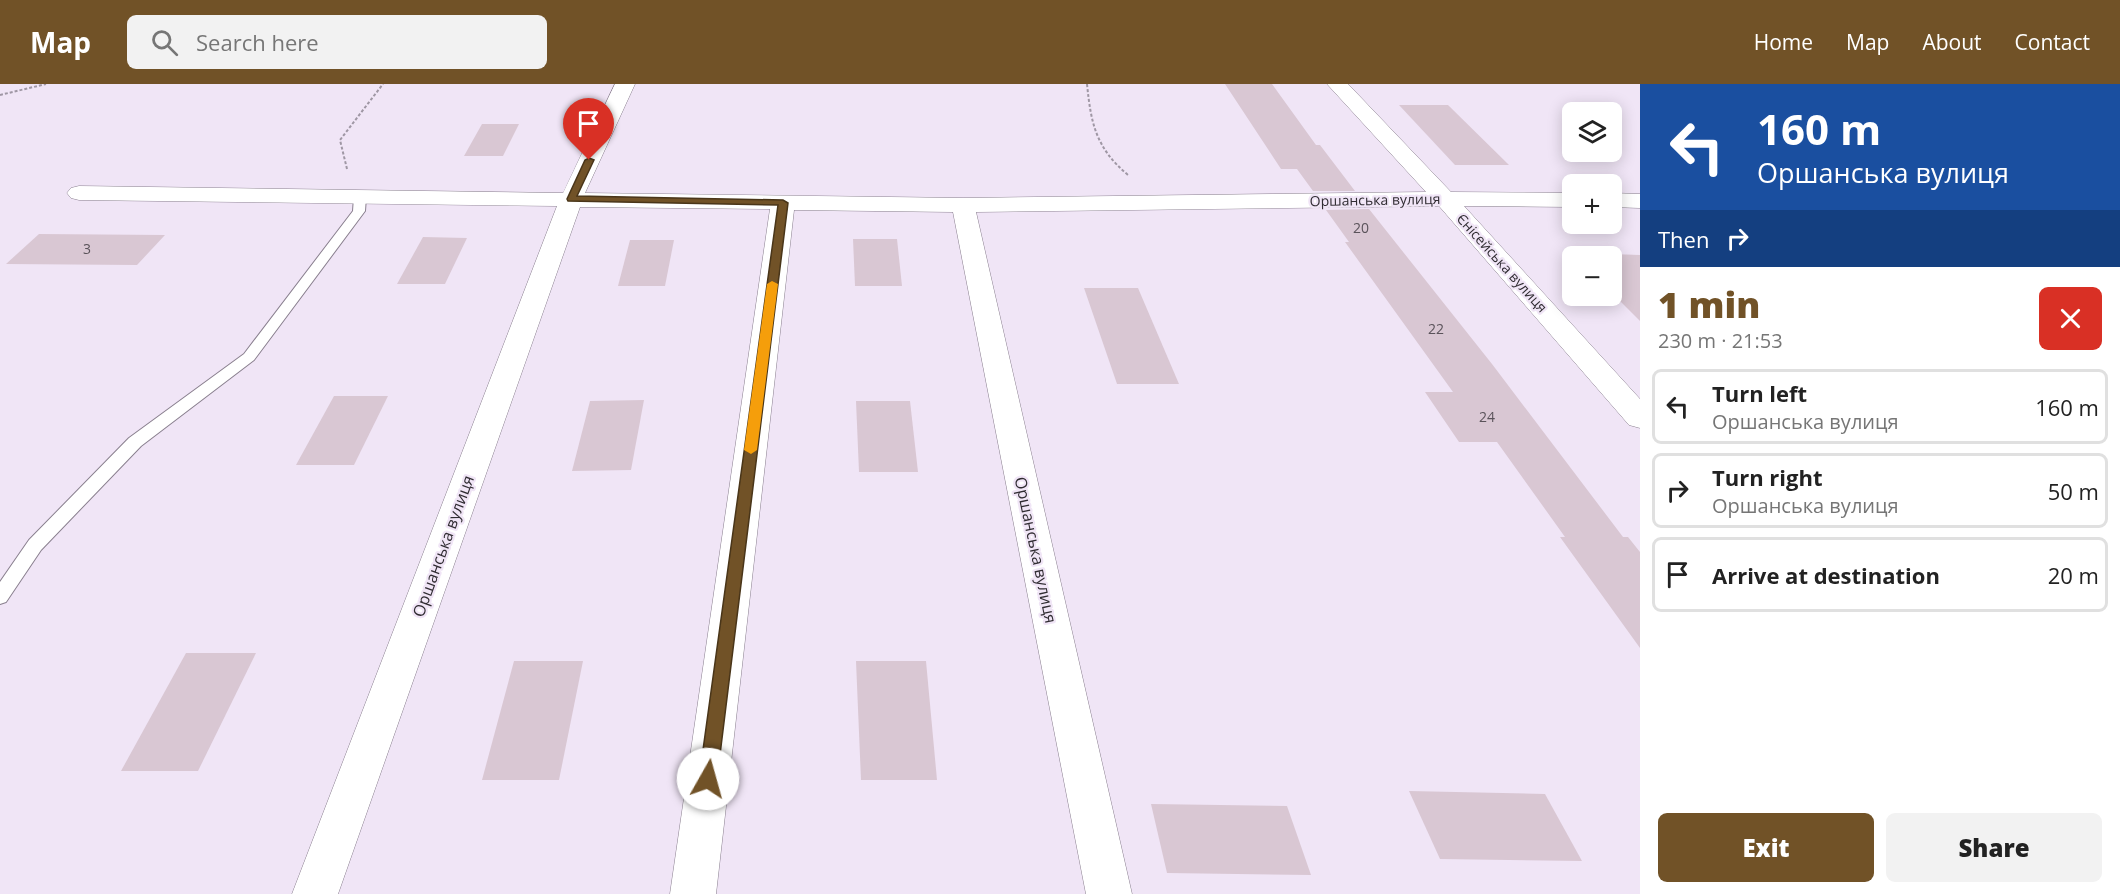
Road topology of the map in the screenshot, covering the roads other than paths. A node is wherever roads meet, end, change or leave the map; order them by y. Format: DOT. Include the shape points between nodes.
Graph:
graph roads {
  1 [pos="625,84"];
  2 [pos="1337,84"];
  3 [pos="79,193"];
  4 [pos="360,197"];
  5 [pos="571,199"];
  6 [pos="1445,199"];
  7 [pos="1562,200"];
  8 [pos="1622,200"];
  9 [pos="1640,201"];
  10 [pos="783,203"];
  11 [pos="963,205"];
  12 [pos="1640,418"];
  13 [pos="0,597"];
  14 [pos="315,894"];
  15 [pos="693,894"];
  16 [pos="1109,894"];
  1 -- 5 [label="street, Оршанська вулиця"];
  2 -- 6 [label="street, Єнісейська вулиця"];
  3 -- 4 [label="street, Оршанська вулиця"];
  4 -- 5 [label="street, Оршанська вулиця"];
  4 -- 13 [label="lane" via="359,211 249,357 135,442 35,545"];
  5 -- 10 [label="street, Оршанська вулиця"];
  5 -- 14 [label="street, Оршанська вулиця"];
  6 -- 7 [label="street, Оршанська вулиця"];
  6 -- 11 [label="street, Оршанська вулиця"];
  6 -- 12 [label="street, Єнісейська вулиця"];
  8 -- 9 [label="street"];
  10 -- 11 [label="street, Оршанська вулиця"];
  10 -- 15 [label="street"];
  11 -- 16 [label="street, Оршанська вулиця"];
}
